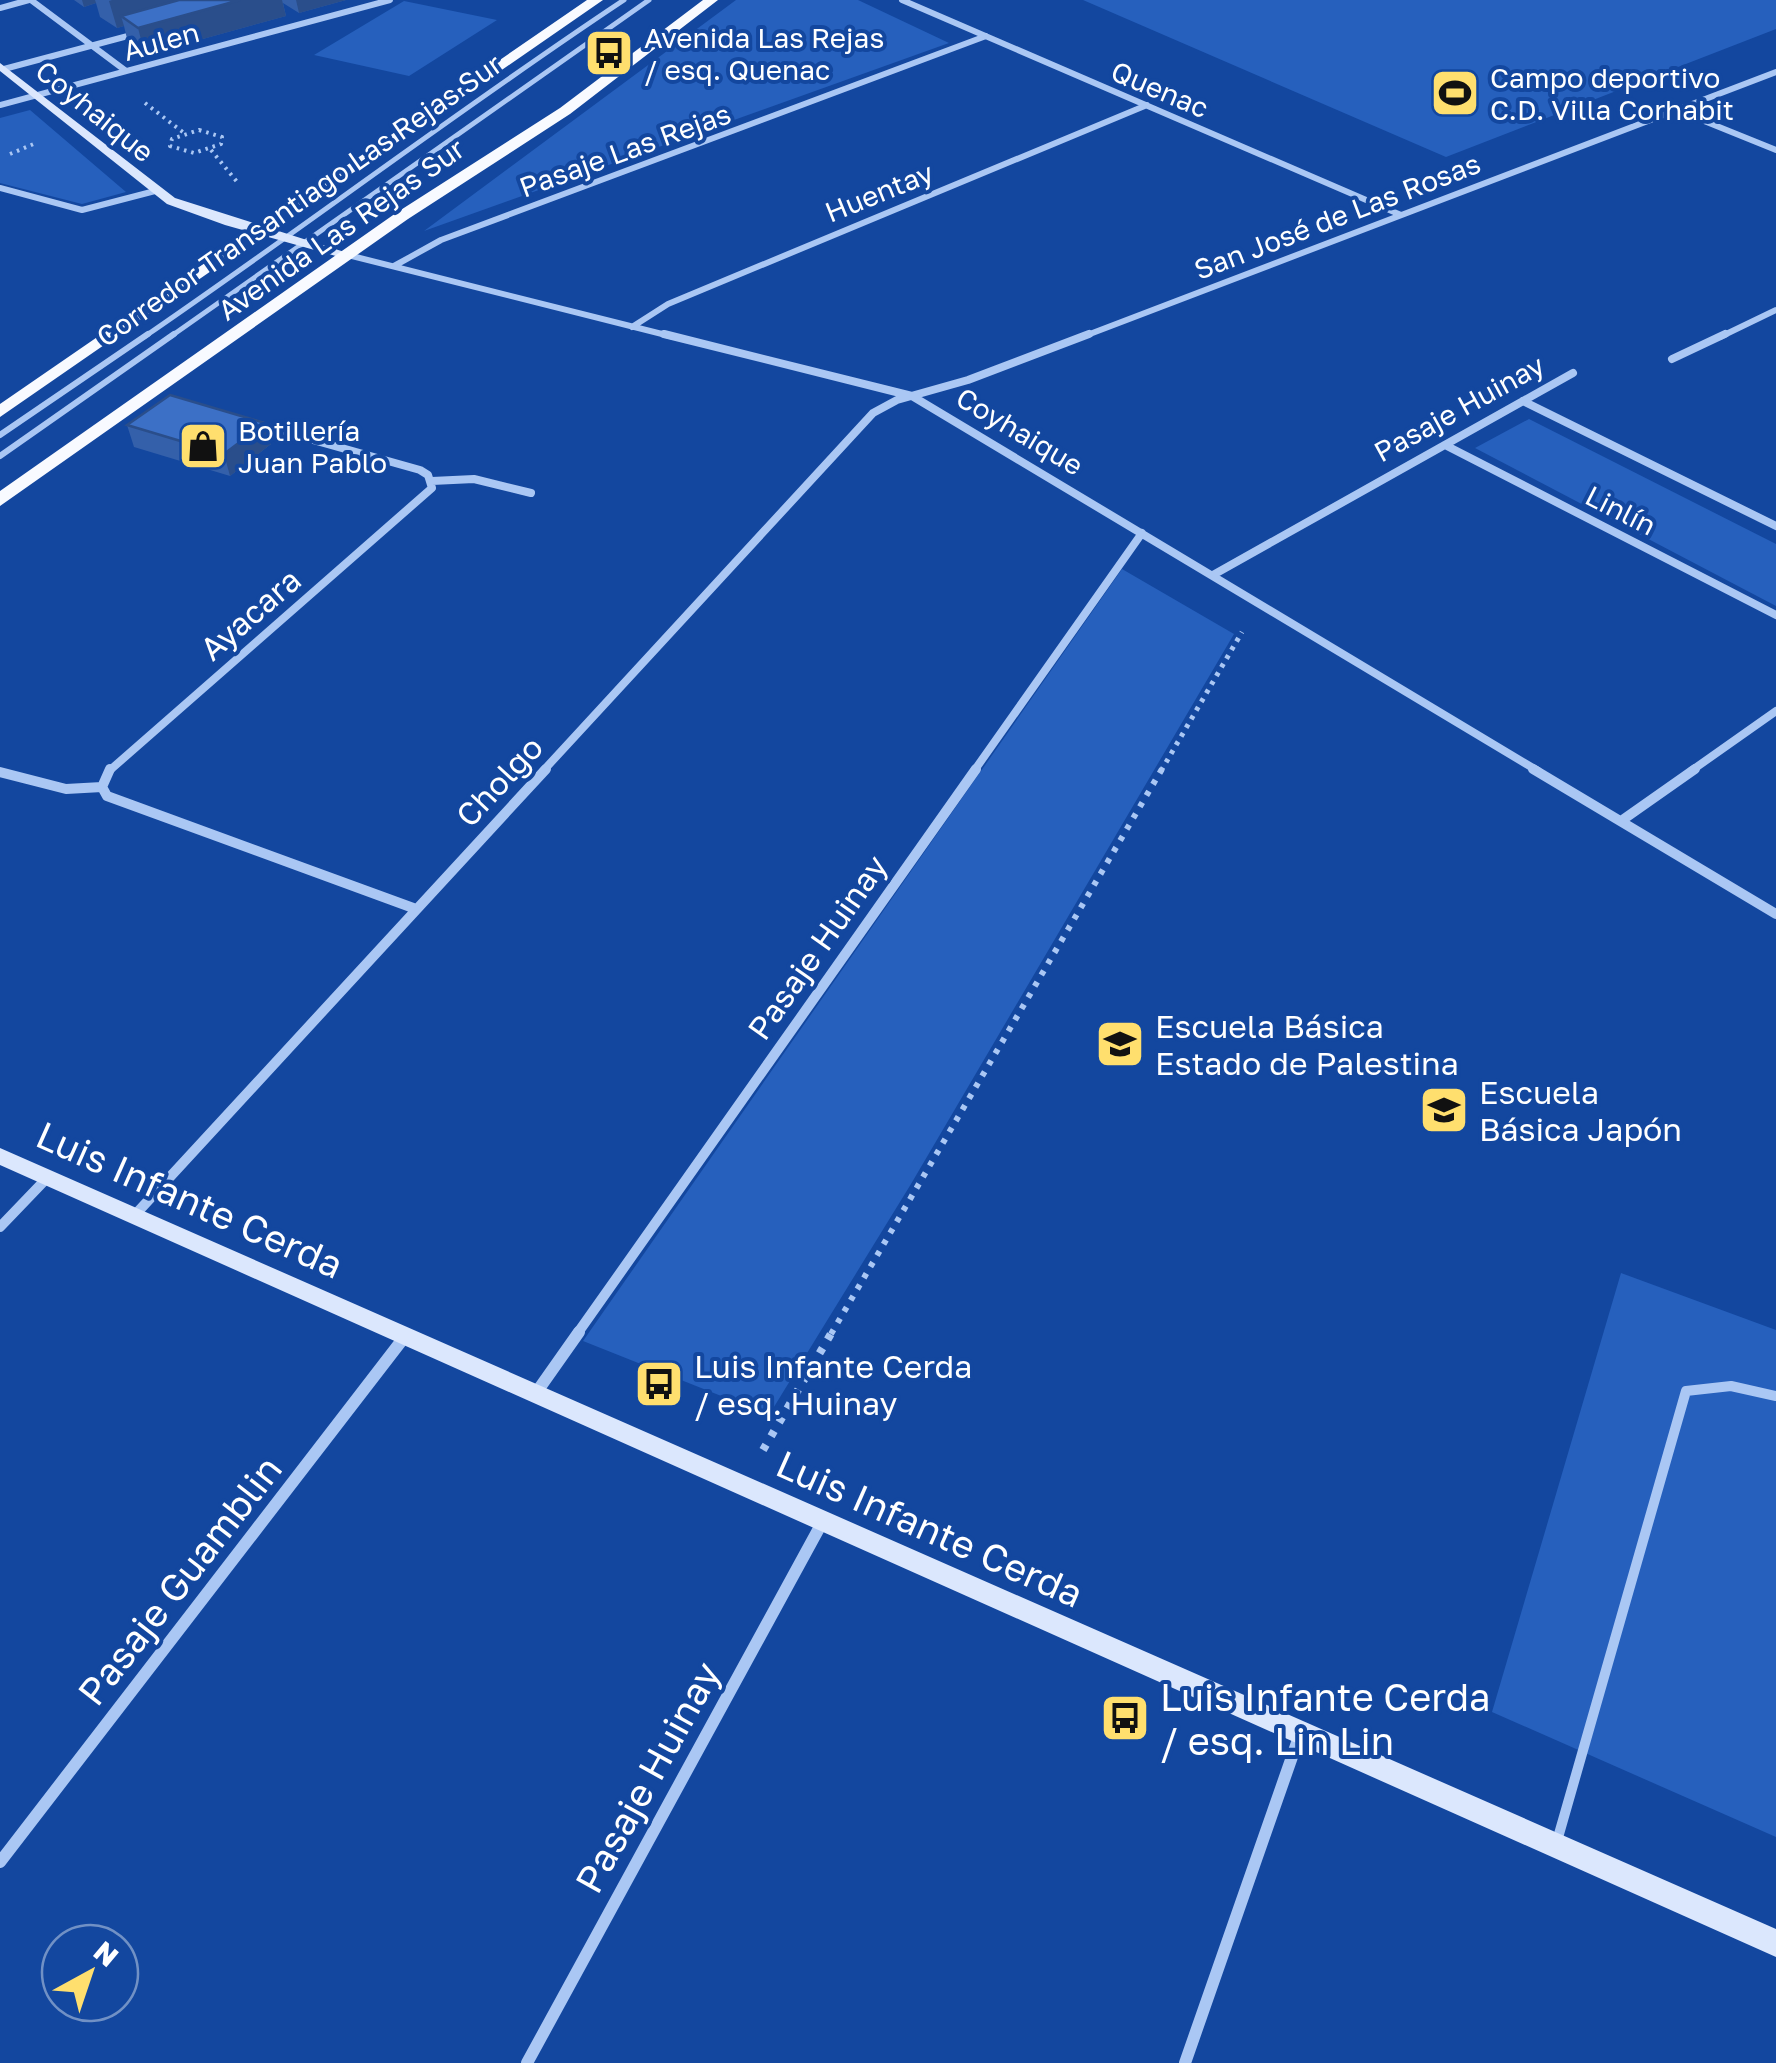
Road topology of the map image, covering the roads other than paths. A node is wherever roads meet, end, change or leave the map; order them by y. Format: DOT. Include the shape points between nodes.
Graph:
graph roads {
  1 [pos="30,0"];
  2 [pos="390,0"];
  3 [pos="596,0"];
  4 [pos="624,0"];
  5 [pos="649,0"];
  6 [pos="711,0"];
  7 [pos="902,0"];
  8 [pos="0,8"];
  9 [pos="152,29"];
  10 [pos="986,36"];
  11 [pos="92,45"];
  12 [pos="2,67"];
  13 [pos="126,71"];
  14 [pos="1776,72"];
  15 [pos="36,95"];
  16 [pos="0,105"];
  17 [pos="1147,106"];
  18 [pos="1677,110"];
  19 [pos="1776,150"];
  20 [pos="0,188"];
  21 [pos="155,191"];
  22 [pos="1402,215"];
  23 [pos="264,233"];
  24 [pos="286,239"];
  25 [pos="304,244"];
  26 [pos="348,255"];
  27 [pos="394,266"];
  28 [pos="1776,310"];
  29 [pos="1760,318"];
  30 [pos="1776,324"];
  31 [pos="632,327"];
  32 [pos="1672,359"];
  33 [pos="1573,373"];
  34 [pos="912,396"];
  35 [pos="1523,401"];
  36 [pos="0,412"];
  37 [pos="240,420"];
  38 [pos="0,436"];
  39 [pos="1445,445"];
  40 [pos="0,456"];
  41 [pos="432,481"];
  42 [pos="531,493"];
  43 [pos="0,500"];
  44 [pos="1776,526"];
  45 [pos="1142,533"];
  46 [pos="1213,576"];
  47 [pos="1776,615"];
  48 [pos="1776,711"];
  49 [pos="0,772"];
  50 [pos="102,787"];
  51 [pos="1621,821"];
  52 [pos="416,910"];
  53 [pos="1776,914"];
  54 [pos="0,1156"];
  55 [pos="48,1176"];
  56 [pos="134,1216"];
  57 [pos="0,1227"];
  58 [pos="406,1336"];
  59 [pos="536,1394"];
  60 [pos="1776,1396"];
  61 [pos="824,1521"];
  62 [pos="1300,1733"];
  63 [pos="1556,1846"];
  64 [pos="0,1862"];
  65 [pos="1776,1943"];
  66 [pos="527,2063"];
  67 [pos="1185,2063"];
  1 -- 8 [label="street"];
  1 -- 11 [label="street"];
  2 -- 13 [label="street, Aulen"];
  3 -- 23 [label="main road, Avenida Las Rejas Sur"];
  4 -- 24 [label="lane, Corredor Transantiago Las Rejas Sur"];
  5 -- 25 [label="lane, Corredor Transantiago Las Rejas Sur"];
  6 -- 26 [label="main road, Avenida Las Rejas Sur" via="565,112"];
  7 -- 10 [label="street, Quenac"];
  9 -- 11 [label="street, Coyhaique"];
  10 -- 17 [label="street, Quenac"];
  10 -- 27 [label="street, Pasaje Las Rejas" via="440,240"];
  11 -- 12 [label="street, Coyhaique"];
  11 -- 13 [label="street"];
  12 -- 15 [label="street, Coyhaique"];
  13 -- 15 [label="street, Aulen"];
  14 -- 18 [label="street, San José de Las Rosas"];
  15 -- 16 [label="street, Aulen"];
  15 -- 21 [label="street, Coyhaique"];
  17 -- 22 [label="street, Quenac"];
  17 -- 31 [label="street, Huentay" via="668,304"];
  18 -- 19 [label="street"];
  18 -- 22 [label="street, San José de Las Rosas"];
  20 -- 21 [label="street, Coyhaique" via="82,210"];
  21 -- 23 [label="street, Coyhaique"];
  22 -- 34 [label="street, San José de Las Rosas"];
  23 -- 24 [label="street, Coyhaique"];
  23 -- 36 [label="main road, Avenida Las Rejas Sur"];
  24 -- 25 [label="street, Coyhaique"];
  24 -- 38 [label="lane, Corredor Transantiago Las Rejas Sur"];
  25 -- 26 [label="street, Coyhaique"];
  25 -- 40 [label="lane, Corredor Transantiago Las Rejas Sur"];
  26 -- 27 [label="street, Coyhaique"];
  26 -- 43 [label="main road, Avenida Las Rejas Sur" via="159,397"];
  27 -- 31 [label="street, Coyhaique"];
  28 -- 29 [label="street"];
  29 -- 30 [label="street"];
  29 -- 32 [label="street"];
  31 -- 34 [label="street, Coyhaique"];
  33 -- 35 [label="street, Pasaje Huinay"];
  34 -- 45 [label="street, Coyhaique"];
  34 -- 52 [label="street, Cholgo" via="864,421"];
  35 -- 39 [label="street, Pasaje Huinay"];
  35 -- 44 [label="street, Linlín"];
  37 -- 41 [label="street" via="420,470"];
  39 -- 46 [label="street, Pasaje Huinay"];
  39 -- 47 [label="street, Linlín"];
  41 -- 42 [label="street" via="474,480"];
  41 -- 50 [label="street, Ayacara" via="427,494 111,767"];
  45 -- 46 [label="street, Coyhaique"];
  45 -- 59 [label="street, Pasaje Huinay"];
  46 -- 51 [label="street, Coyhaique"];
  48 -- 51 [label="street"];
  49 -- 50 [label="street" via="54,787"];
  50 -- 52 [label="street" via="118,802"];
  51 -- 53 [label="street, Coyhaique"];
  52 -- 56 [label="street, Cholgo"];
  54 -- 55 [label="street, Luis Infante Cerda"];
  55 -- 56 [label="street, Luis Infante Cerda"];
  55 -- 57 [label="street"];
  56 -- 58 [label="street, Luis Infante Cerda"];
  58 -- 59 [label="street, Luis Infante Cerda"];
  58 -- 64 [label="street, Pasaje Guamblin"];
  59 -- 61 [label="street, Luis Infante Cerda"];
  60 -- 63 [label="lane" via="1744,1384 1686,1392"];
  61 -- 62 [label="street, Luis Infante Cerda"];
  61 -- 66 [label="street, Pasaje Huinay"];
  62 -- 63 [label="street, Luis Infante Cerda"];
  62 -- 67 [label="street"];
  63 -- 65 [label="street, Luis Infante Cerda"];
}
